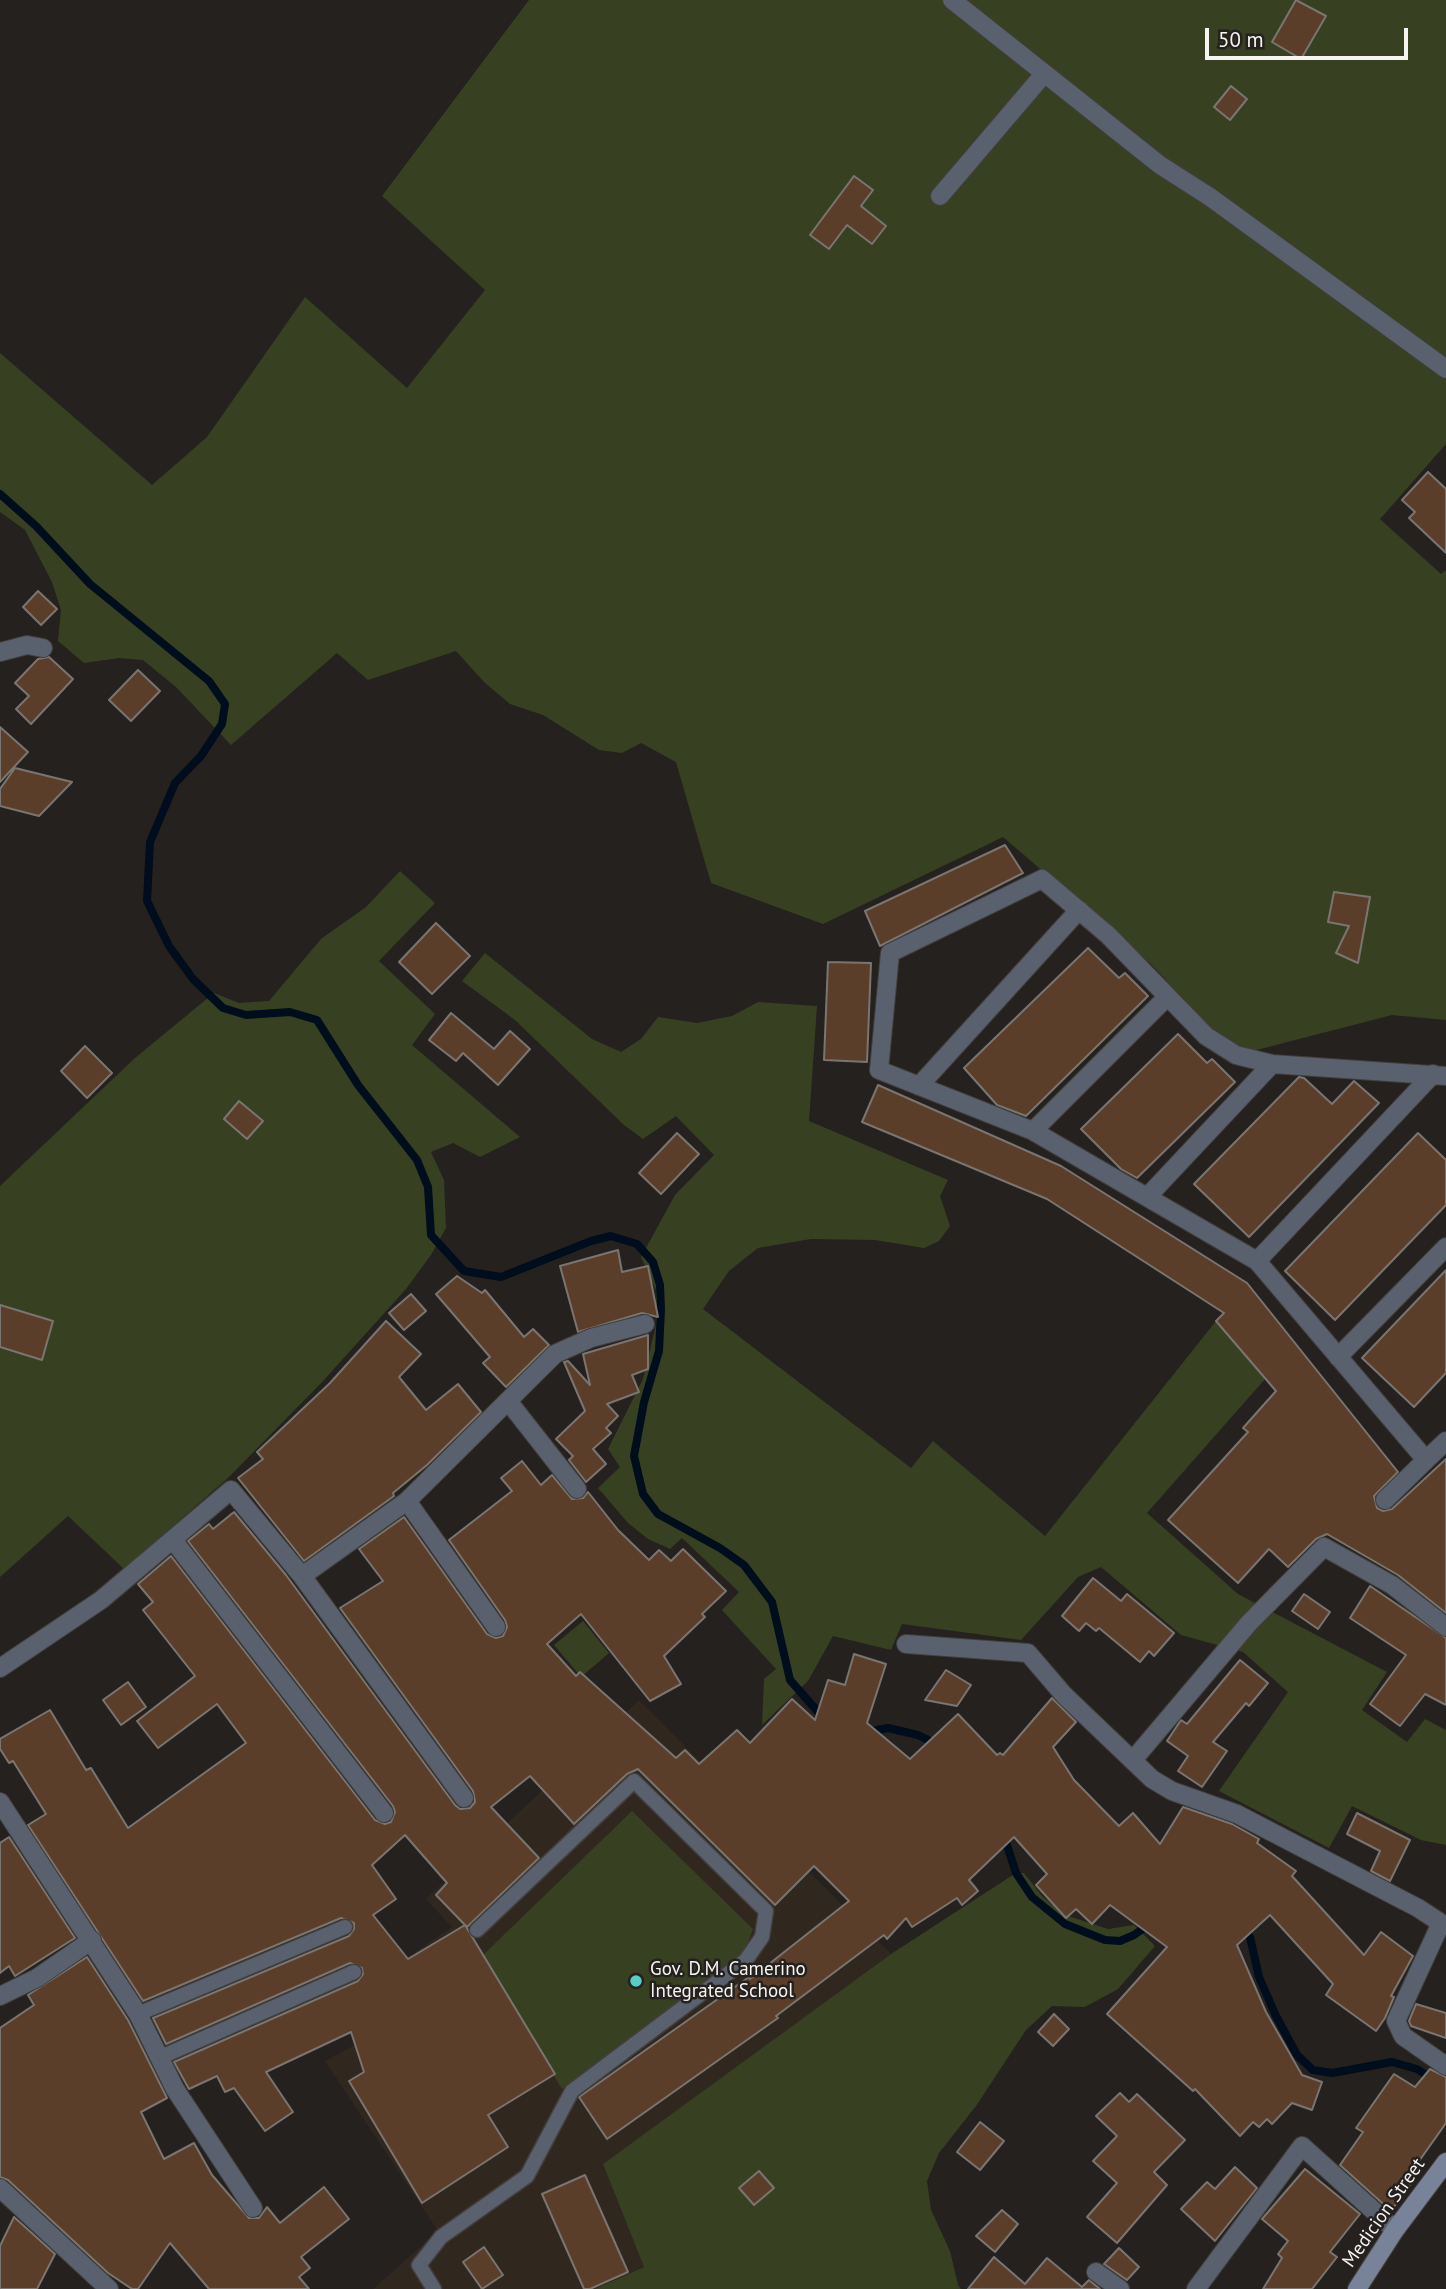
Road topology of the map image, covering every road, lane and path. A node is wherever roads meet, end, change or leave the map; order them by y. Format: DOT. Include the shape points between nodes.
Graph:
graph roads {
  1 [pos="952,0"];
  2 [pos="1044,74"];
  3 [pos="940,196"];
  4 [pos="1446,369"];
  5 [pos="43,648"];
  6 [pos="0,652"];
  7 [pos="1079,910"];
  8 [pos="1166,998"];
  9 [pos="1272,1064"];
  10 [pos="1440,1075"];
  11 [pos="919,1086"];
  12 [pos="1033,1131"];
  13 [pos="1149,1195"];
  14 [pos="1446,1247"];
  15 [pos="1257,1261"];
  16 [pos="645,1324"];
  17 [pos="1338,1357"];
  18 [pos="508,1401"];
  19 [pos="1446,1441"];
  20 [pos="1426,1460"];
  21 [pos="577,1489"];
  22 [pos="1385,1500"];
  23 [pos="407,1501"];
  24 [pos="173,1541"];
  25 [pos="302,1576"];
  26 [pos="496,1627"];
  27 [pos="1446,1627"];
  28 [pos="906,1644"];
  29 [pos="0,1668"];
  30 [pos="1133,1760"];
  31 [pos="464,1798"];
  32 [pos="0,1801"];
  33 [pos="384,1814"];
  34 [pos="345,1927"];
  35 [pos="477,1930"];
  36 [pos="92,1940"];
  37 [pos="354,1972"];
  38 [pos="0,1996"];
  39 [pos="138,2014"];
  40 [pos="161,2057"];
  41 [pos="1446,2066"];
  42 [pos="1446,2162"];
  43 [pos="0,2188"];
  44 [pos="253,2208"];
  45 [pos="1395,2230"];
  46 [pos="1096,2272"];
  47 [pos="109,2289"];
  48 [pos="434,2289"];
  49 [pos="1120,2289"];
  50 [pos="1196,2289"];
  51 [pos="1357,2289"];
  1 -- 2 [label="street"];
  2 -- 3 [label="street"];
  2 -- 4 [label="street" via="1160,165"];
  5 -- 6 [label="street" via="27,645"];
  7 -- 8 [label="street"];
  7 -- 11 [label="street"];
  7 -- 11 [label="street" via="1042,879 890,953 879,1070"];
  8 -- 9 [label="street" via="1206,1036 1236,1055"];
  8 -- 12 [label="street"];
  9 -- 10 [label="street"];
  9 -- 13 [label="street"];
  10 -- 15 [label="street"];
  11 -- 12 [label="street"];
  12 -- 13 [label="street"];
  13 -- 15 [label="street"];
  14 -- 17 [label="street"];
  15 -- 17 [label="street"];
  16 -- 18 [label="street" via="591,1338 555,1354"];
  17 -- 20 [label="street"];
  18 -- 21 [label="street"];
  18 -- 23 [label="street"];
  19 -- 20 [label="street"];
  20 -- 22 [label="street"];
  23 -- 25 [label="street"];
  23 -- 26 [label="street"];
  24 -- 25 [label="street" via="231,1490"];
  24 -- 29 [label="street" via="101,1600"];
  24 -- 33 [label="street"];
  25 -- 31 [label="street"];
  27 -- 30 [label="street" via="1392,1585 1324,1547 1250,1623"];
  28 -- 30 [label="street" via="1028,1653"];
  30 -- 41 [label="street" via="1172,1791 1237,1814 1441,1923 1396,2021 1403,2036"];
  32 -- 36 [label="street"];
  34 -- 39 [label="lane"];
  35 -- 48 [label="lane" via="634,1781 766,1911 762,1937 746,1960 572,2091 527,2176 441,2237 419,2265"];
  36 -- 38 [label="street" via="37,1978"];
  36 -- 39 [label="street"];
  37 -- 40 [label="lane"];
  39 -- 40 [label="street"];
  40 -- 44 [label="street" via="187,2109"];
  42 -- 45 [label="street, Medicion Street"];
  43 -- 47 [label="street"];
  45 -- 50 [label="street" via="1303,2146"];
  45 -- 51 [label="street, Medicion Street"];
  46 -- 49 [label="street"];
}
